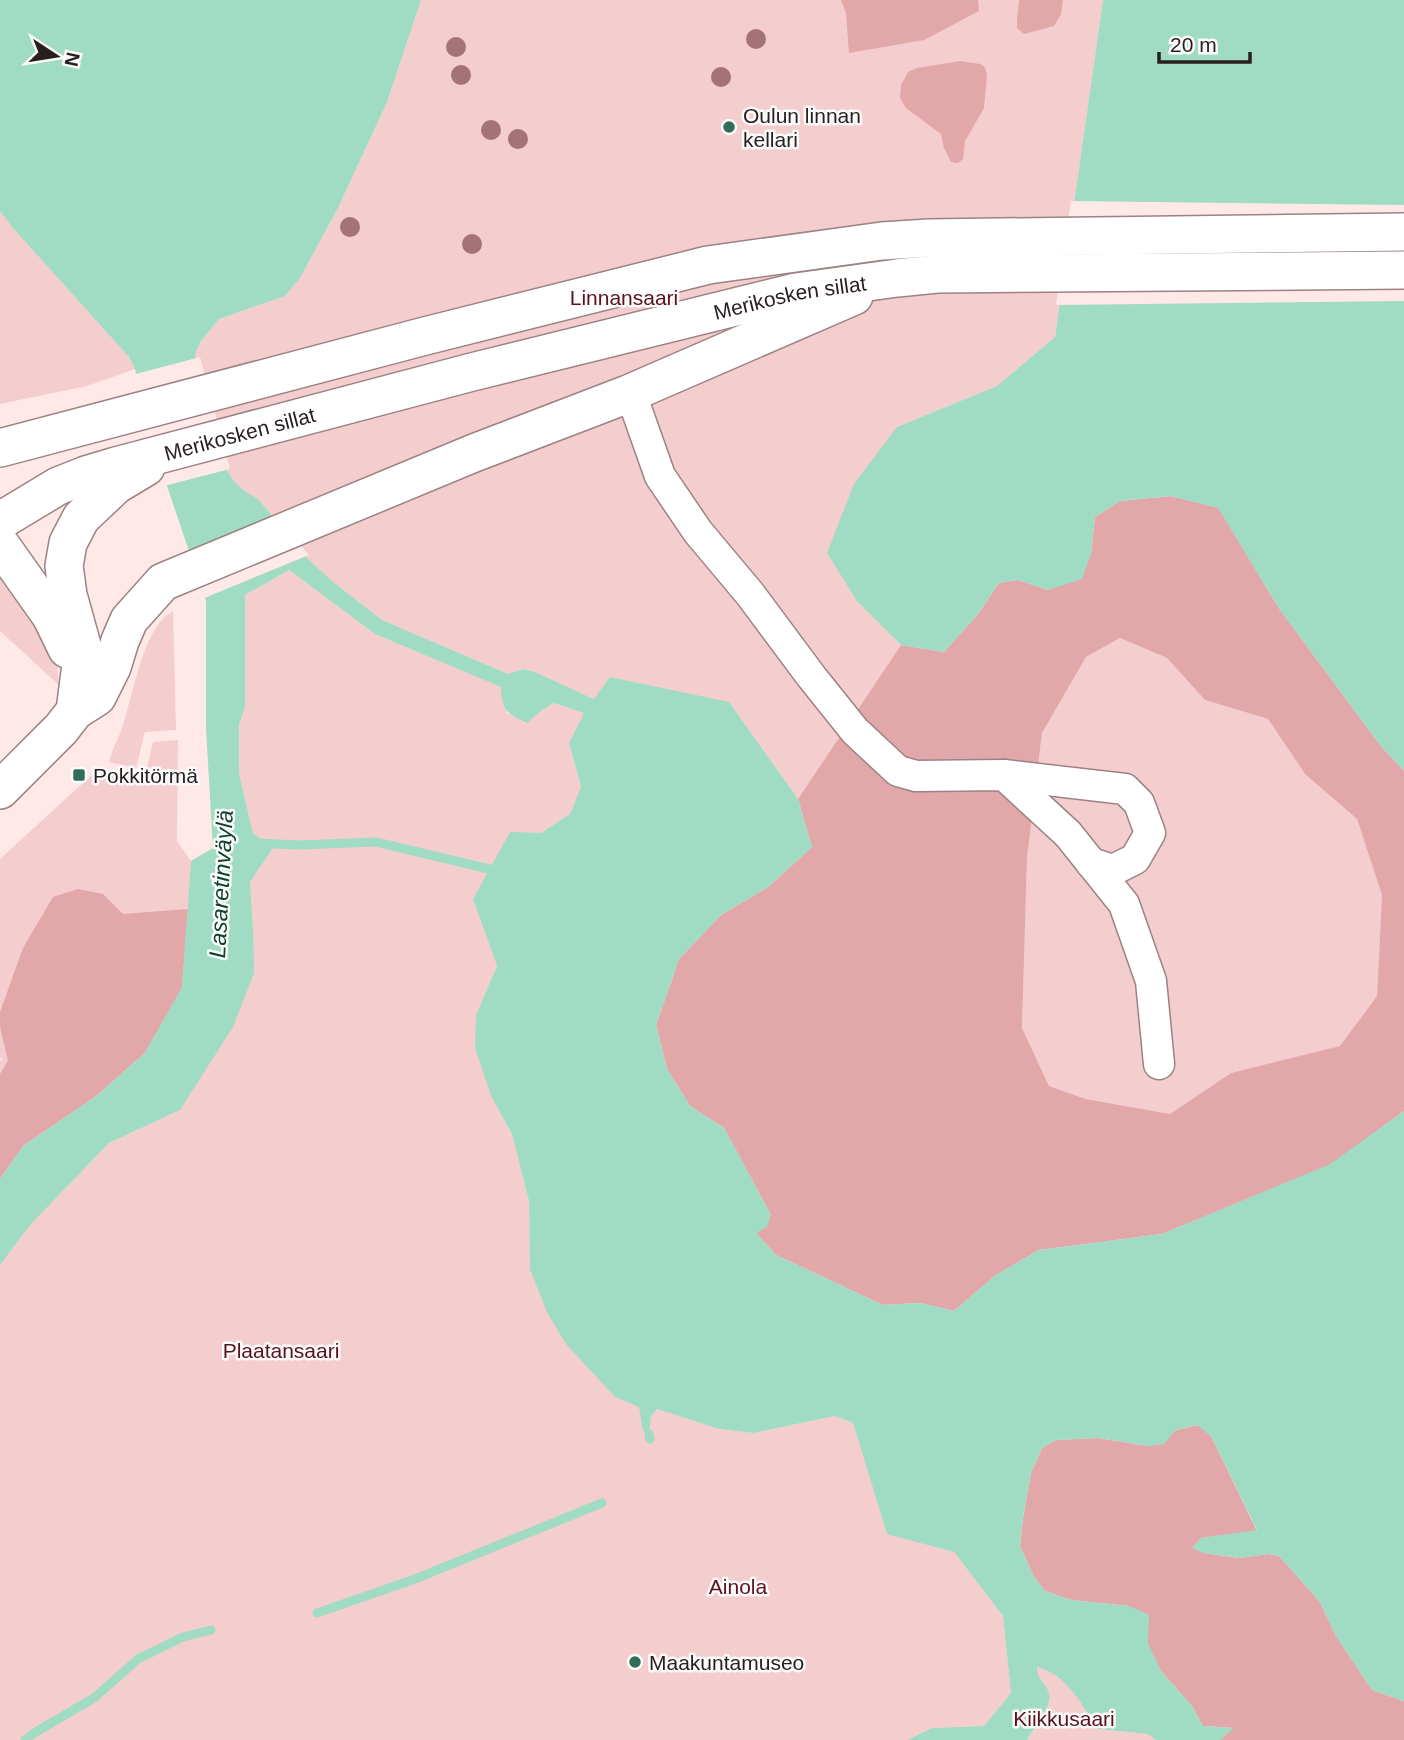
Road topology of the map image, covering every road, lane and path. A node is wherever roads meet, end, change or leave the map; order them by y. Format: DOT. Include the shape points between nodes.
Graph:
graph roads {
  1 [pos="1404,232"];
  2 [pos="1404,270"];
  3 [pos="897,278"];
  4 [pos="628,394"];
  5 [pos="0,448"];
  6 [pos="116,475"];
  7 [pos="0,521"];
  8 [pos="0,544"];
  9 [pos="77,695"];
  10 [pos="1004,775"];
  11 [pos="0,790"];
  12 [pos="1091,863"];
  13 [pos="1159,1064"];
  1 -- 5 [label="main road, Merikosken sillat" via="929,238 708,265"];
  2 -- 3 [label="main road, Merikosken sillat"];
  3 -- 4 [label="main road"];
  3 -- 6 [label="main road, Merikosken sillat" via="796,292 472,372 175,450"];
  4 -- 9 [label="main road" via="163,582 129,620 97,697"];
  4 -- 10 [label="lane" via="660,476 698,532 855,731 898,771 916,776"];
  6 -- 7 [label="main road, Merikosken sillat" via="86,475 58,486"];
  6 -- 9 [label="main road" via="81,518 68,543 64,566 68,595 83,649"];
  8 -- 9 [label="main road" via="65,643"];
  9 -- 11 [label="main road" via="61,729"];
  10 -- 12 [label="lane" via="1068,834"];
  10 -- 12 [label="lane" via="1125,789 1139,803 1150,833 1135,859 1113,870"];
  12 -- 13 [label="lane" via="1124,904 1151,981"];
}
